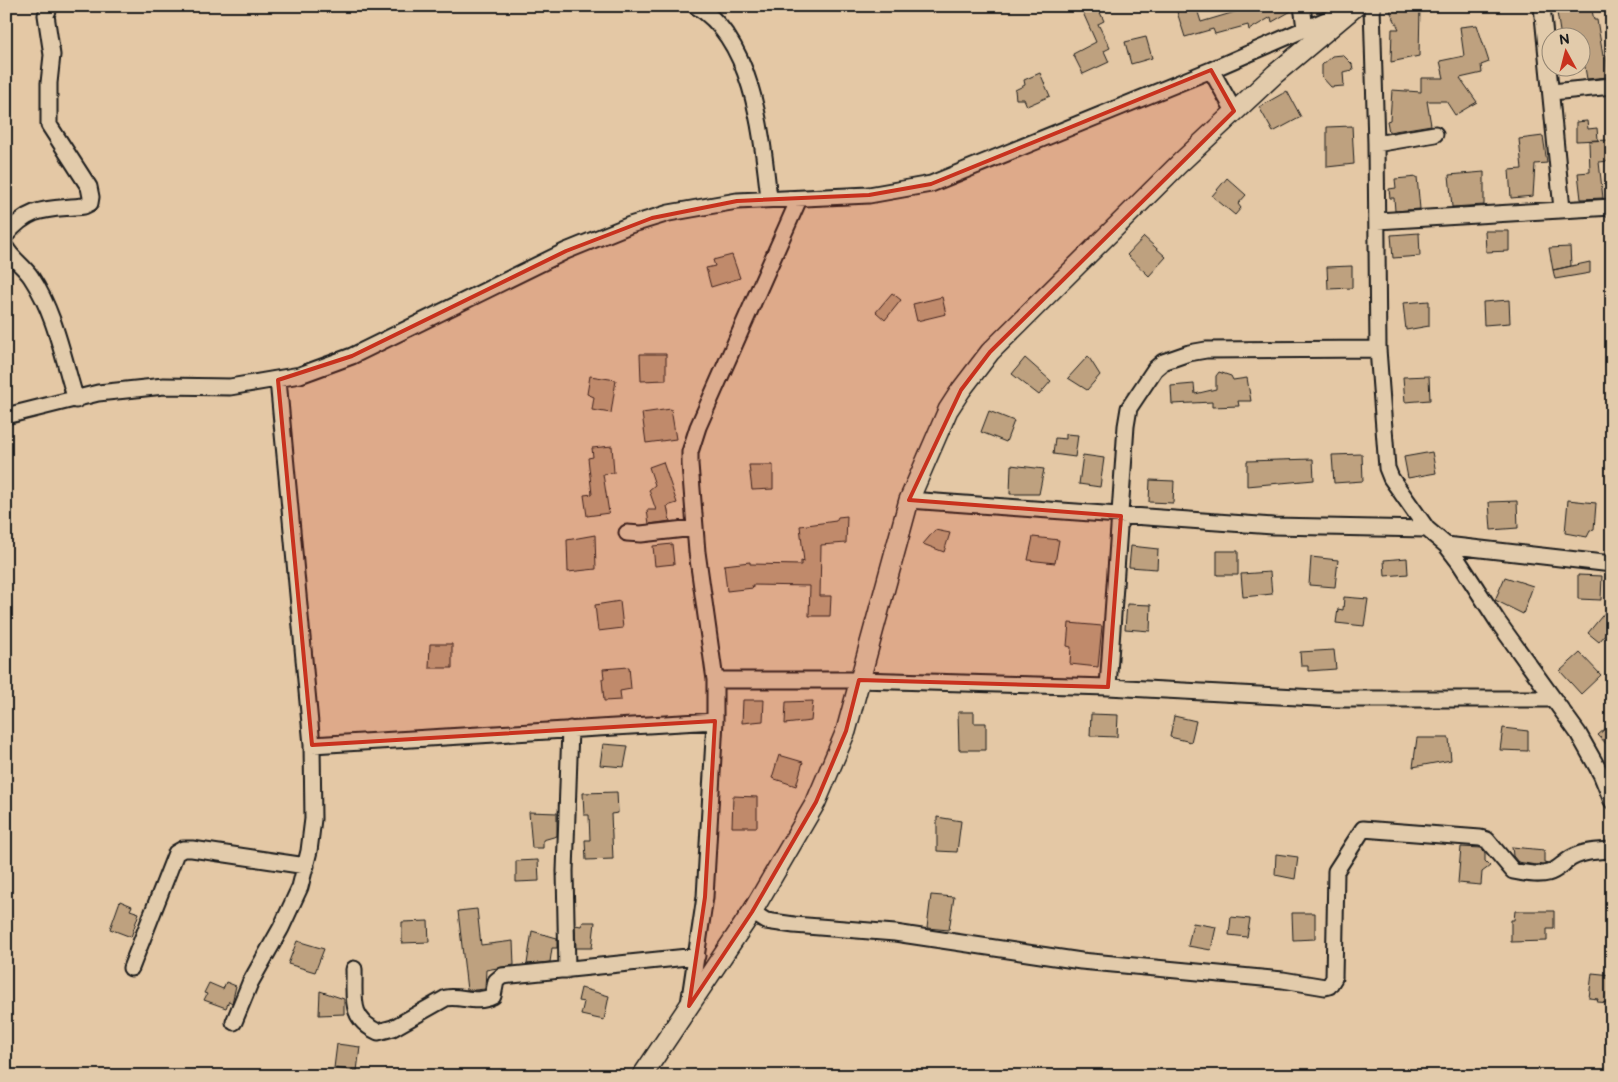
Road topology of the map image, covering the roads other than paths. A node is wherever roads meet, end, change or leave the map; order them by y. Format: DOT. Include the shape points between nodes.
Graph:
graph roads {
  1 [pos="50,6"];
  2 [pos="696,6"];
  3 [pos="1302,6"];
  4 [pos="1372,6"];
  5 [pos="1542,6"];
  6 [pos="1354,8"];
  7 [pos="1305,28"];
  8 [pos="1211,70"];
  9 [pos="1612,86"];
  10 [pos="1552,92"];
  11 [pos="1234,111"];
  12 [pos="1435,134"];
  13 [pos="1376,144"];
  14 [pos="769,198"];
  15 [pos="799,199"];
  16 [pos="1612,207"];
  17 [pos="1562,209"];
  18 [pos="1377,221"];
  19 [pos="6,235"];
  20 [pos="6,248"];
  21 [pos="1378,348"];
  22 [pos="278,380"];
  23 [pos="76,400"];
  24 [pos="6,416"];
  25 [pos="910,500"];
  26 [pos="1121,516"];
  27 [pos="694,528"];
  28 [pos="1427,529"];
  29 [pos="627,533"];
  30 [pos="1446,545"];
  31 [pos="1612,564"];
  32 [pos="715,680"];
  33 [pos="859,680"];
  34 [pos="1108,687"];
  35 [pos="1552,699"];
  36 [pos="715,721"];
  37 [pos="570,729"];
  38 [pos="312,745"];
  39 [pos="1612,802"];
  40 [pos="1612,850"];
  41 [pos="306,866"];
  42 [pos="752,912"];
  43 [pos="697,956"];
  44 [pos="131,968"];
  45 [pos="354,969"];
  46 [pos="567,970"];
  47 [pos="689,1006"];
  48 [pos="234,1022"];
  49 [pos="657,1054"];
  50 [pos="642,1076"];
  51 [pos="649,1076"];
  1 -- 19 [label="street" via="46,15 52,55 49,125 92,196 90,203 84,206 31,213 18,220"];
  2 -- 14 [label="street" via="722,27 739,59 756,111"];
  3 -- 7 [label="street"];
  4 -- 13 [label="street"];
  5 -- 10 [label="street"];
  6 -- 7 [label="street"];
  6 -- 11 [label="main road"];
  7 -- 8 [label="street"];
  8 -- 11 [label="street"];
  8 -- 15 [label="street" via="931,184 869,195"];
  9 -- 10 [label="street"];
  10 -- 17 [label="street"];
  11 -- 25 [label="main road" via="985,357 948,410"];
  12 -- 13 [label="street"];
  13 -- 18 [label="street"];
  14 -- 15 [label="street"];
  14 -- 22 [label="street" via="689,208 630,225 566,251 352,356"];
  15 -- 27 [label="street" via="694,438 690,458"];
  16 -- 17 [label="street"];
  17 -- 18 [label="street"];
  18 -- 21 [label="street"];
  20 -- 23 [label="street" via="12,259 30,275 49,310"];
  21 -- 26 [label="street" via="1206,350 1163,362 1129,408"];
  21 -- 28 [label="street" via="1387,468"];
  22 -- 23 [label="street" via="230,386 128,389"];
  22 -- 38 [label="street"];
  23 -- 24 [label="street"];
  25 -- 26 [label="street"];
  25 -- 33 [label="main road"];
  26 -- 28 [label="street" via="1273,526"];
  26 -- 34 [label="street"];
  27 -- 29 [label="street"];
  27 -- 32 [label="street"];
  28 -- 30 [label="street"];
  30 -- 31 [label="street"];
  30 -- 35 [label="street"];
  32 -- 33 [label="street"];
  32 -- 36 [label="street"];
  33 -- 34 [label="street"];
  33 -- 42 [label="main road" via="846,731 832,768 816,802"];
  34 -- 35 [label="street" via="1336,699"];
  35 -- 39 [label="street" via="1578,733"];
  36 -- 37 [label="street"];
  36 -- 43 [label="street" via="705,897"];
  37 -- 38 [label="street"];
  37 -- 46 [label="street" via="565,870"];
  38 -- 41 [label="street" via="313,819"];
  40 -- 42 [label="street" via="1589,852 1546,874 1524,873 1513,872 1487,840 1480,838 1363,829 1336,872 1334,978 1325,987 1283,980 1081,961 895,933 794,925 766,920"];
  41 -- 44 [label="street" via="192,849 176,853"];
  41 -- 48 [label="street" via="292,905 250,983"];
  42 -- 47 [label="main road"];
  43 -- 46 [label="street"];
  43 -- 47 [label="street"];
  45 -- 46 [label="street" via="358,1018 378,1032 393,1028 446,998 486,999 493,996 496,981 502,976"];
  47 -- 49 [label="main road"];
  49 -- 50 [label="main road"];
  49 -- 51 [label="main road"];
}
